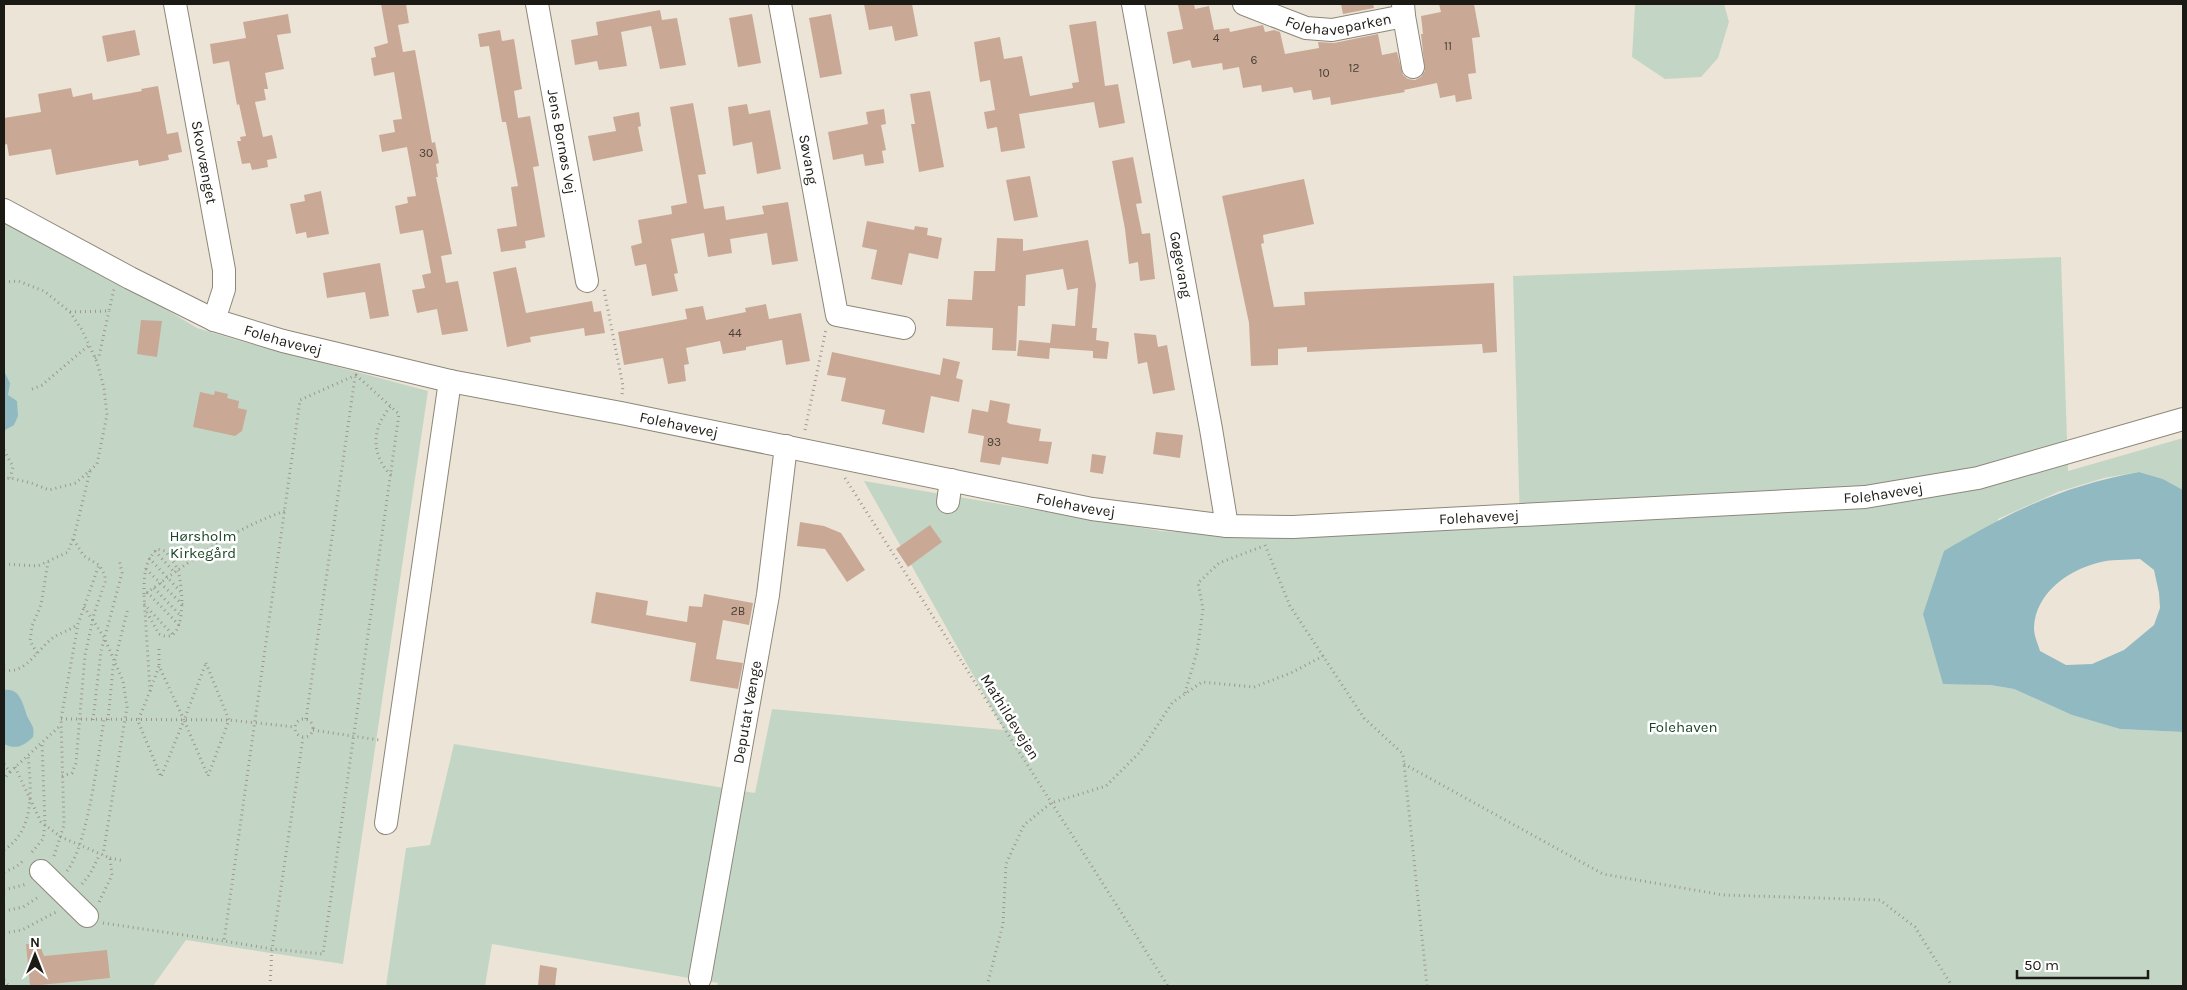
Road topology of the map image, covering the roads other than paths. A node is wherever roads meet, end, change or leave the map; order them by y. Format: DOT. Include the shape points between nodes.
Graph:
graph roads {
  1 [pos="175,4"];
  2 [pos="537,4"];
  3 [pos="780,4"];
  4 [pos="1137,4"];
  5 [pos="1244,4"];
  6 [pos="1403,10"];
  7 [pos="1413,67"];
  8 [pos="4,210"];
  9 [pos="587,280"];
  10 [pos="214,320"];
  11 [pos="904,328"];
  12 [pos="450,381"];
  13 [pos="2183,419"];
  14 [pos="792,448"];
  15 [pos="1227,526"];
  16 [pos="386,823"];
  17 [pos="48,878"];
  18 [pos="87,916"];
  19 [pos="700,978"];
  1 -- 10 [label="street, Skovvænget" via="224,270 224,289"];
  2 -- 9 [label="street, Jens Bornøs Vej"];
  3 -- 11 [label="street, Søvang" via="837,315"];
  4 -- 15 [label="street, Gøgevang"];
  5 -- 6 [label="street, Folehaveparken" via="1306,28 1332,30"];
  6 -- 7 [label="street, Folehaveparken"];
  8 -- 10 [label="street, Folehavevej"];
  10 -- 12 [label="street, Folehavevej" via="357,367"];
  12 -- 14 [label="street, Folehavevej"];
  12 -- 16 [label="street"];
  13 -- 15 [label="street, Folehavevej" via="1978,478 1865,497 1293,527 1261,536"];
  14 -- 15 [label="street, Folehavevej" via="836,457 950,491"];
  14 -- 19 [label="street, Deputat Vænge"];
  17 -- 18 [label="street"];
}
